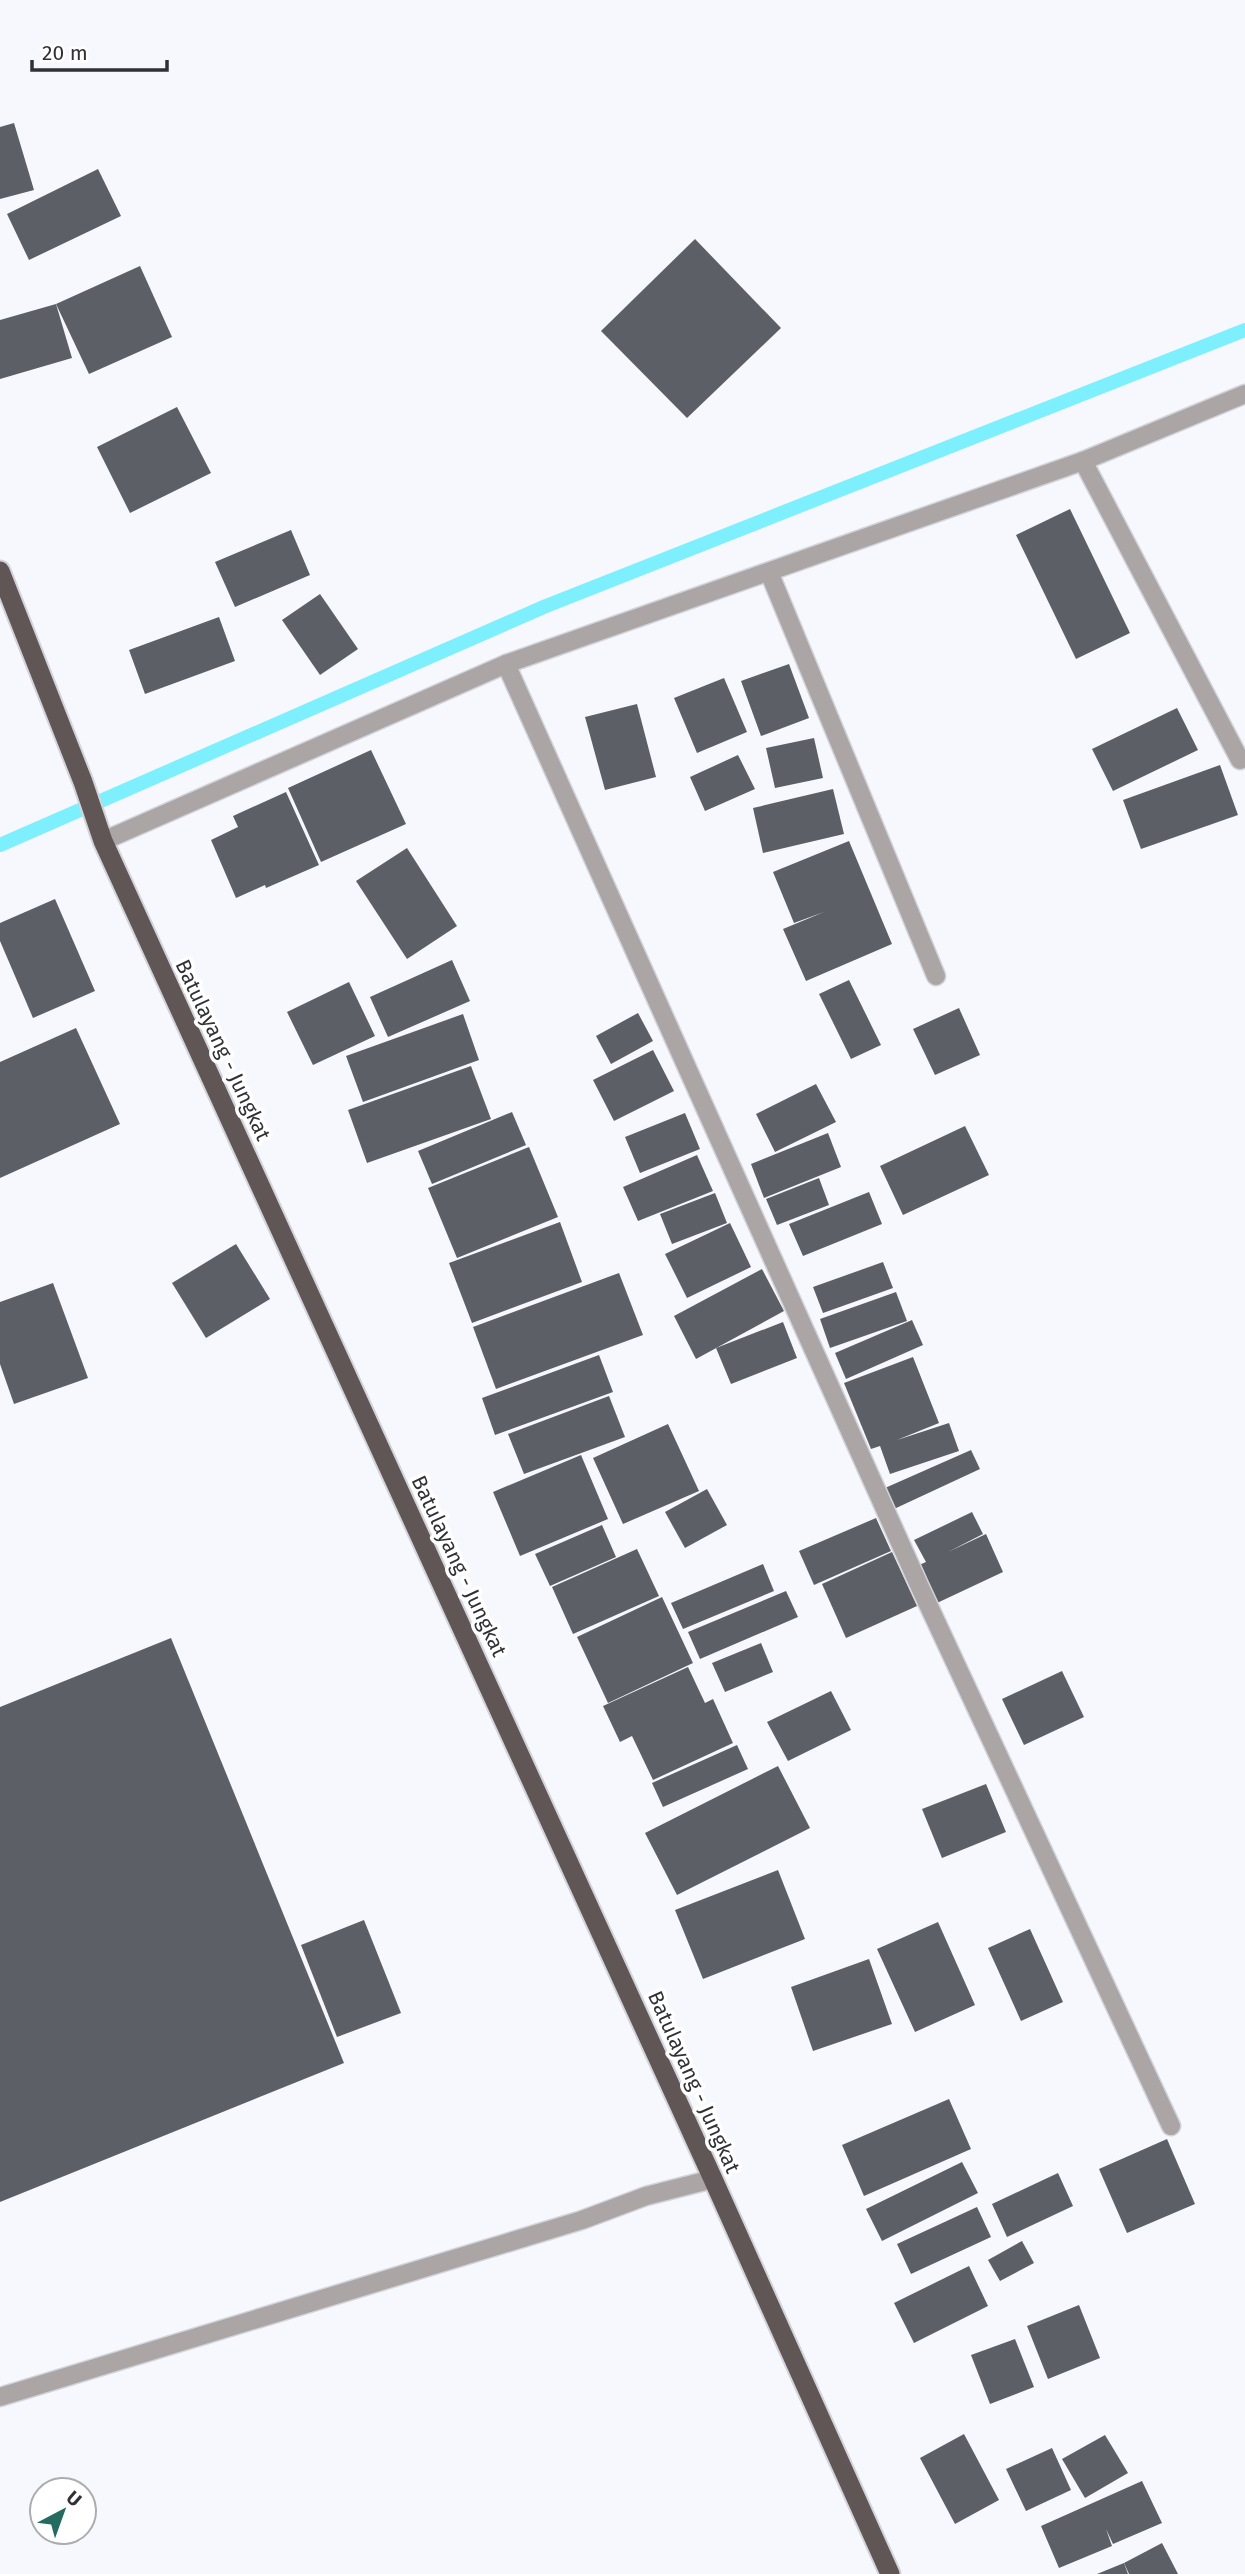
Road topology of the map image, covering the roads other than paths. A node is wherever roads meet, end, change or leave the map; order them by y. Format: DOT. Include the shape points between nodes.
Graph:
graph roads {
  1 [pos="1245,394"];
  2 [pos="1083,461"];
  3 [pos="0,571"];
  4 [pos="769,572"];
  5 [pos="506,664"];
  6 [pos="1240,760"];
  7 [pos="103,841"];
  8 [pos="936,976"];
  9 [pos="1171,2126"];
  10 [pos="713,2179"];
  11 [pos="0,2397"];
  12 [pos="890,2574"];
  1 -- 2 [label="street"];
  2 -- 4 [label="street"];
  2 -- 6 [label="street"];
  3 -- 7 [label="highway, Batulayang - Jungkat"];
  4 -- 5 [label="street"];
  4 -- 8 [label="street"];
  5 -- 7 [label="street"];
  5 -- 9 [label="street" via="914,1572"];
  7 -- 10 [label="highway, Batulayang - Jungkat"];
  10 -- 11 [label="street"];
  10 -- 12 [label="highway, Batulayang - Jungkat"];
}
